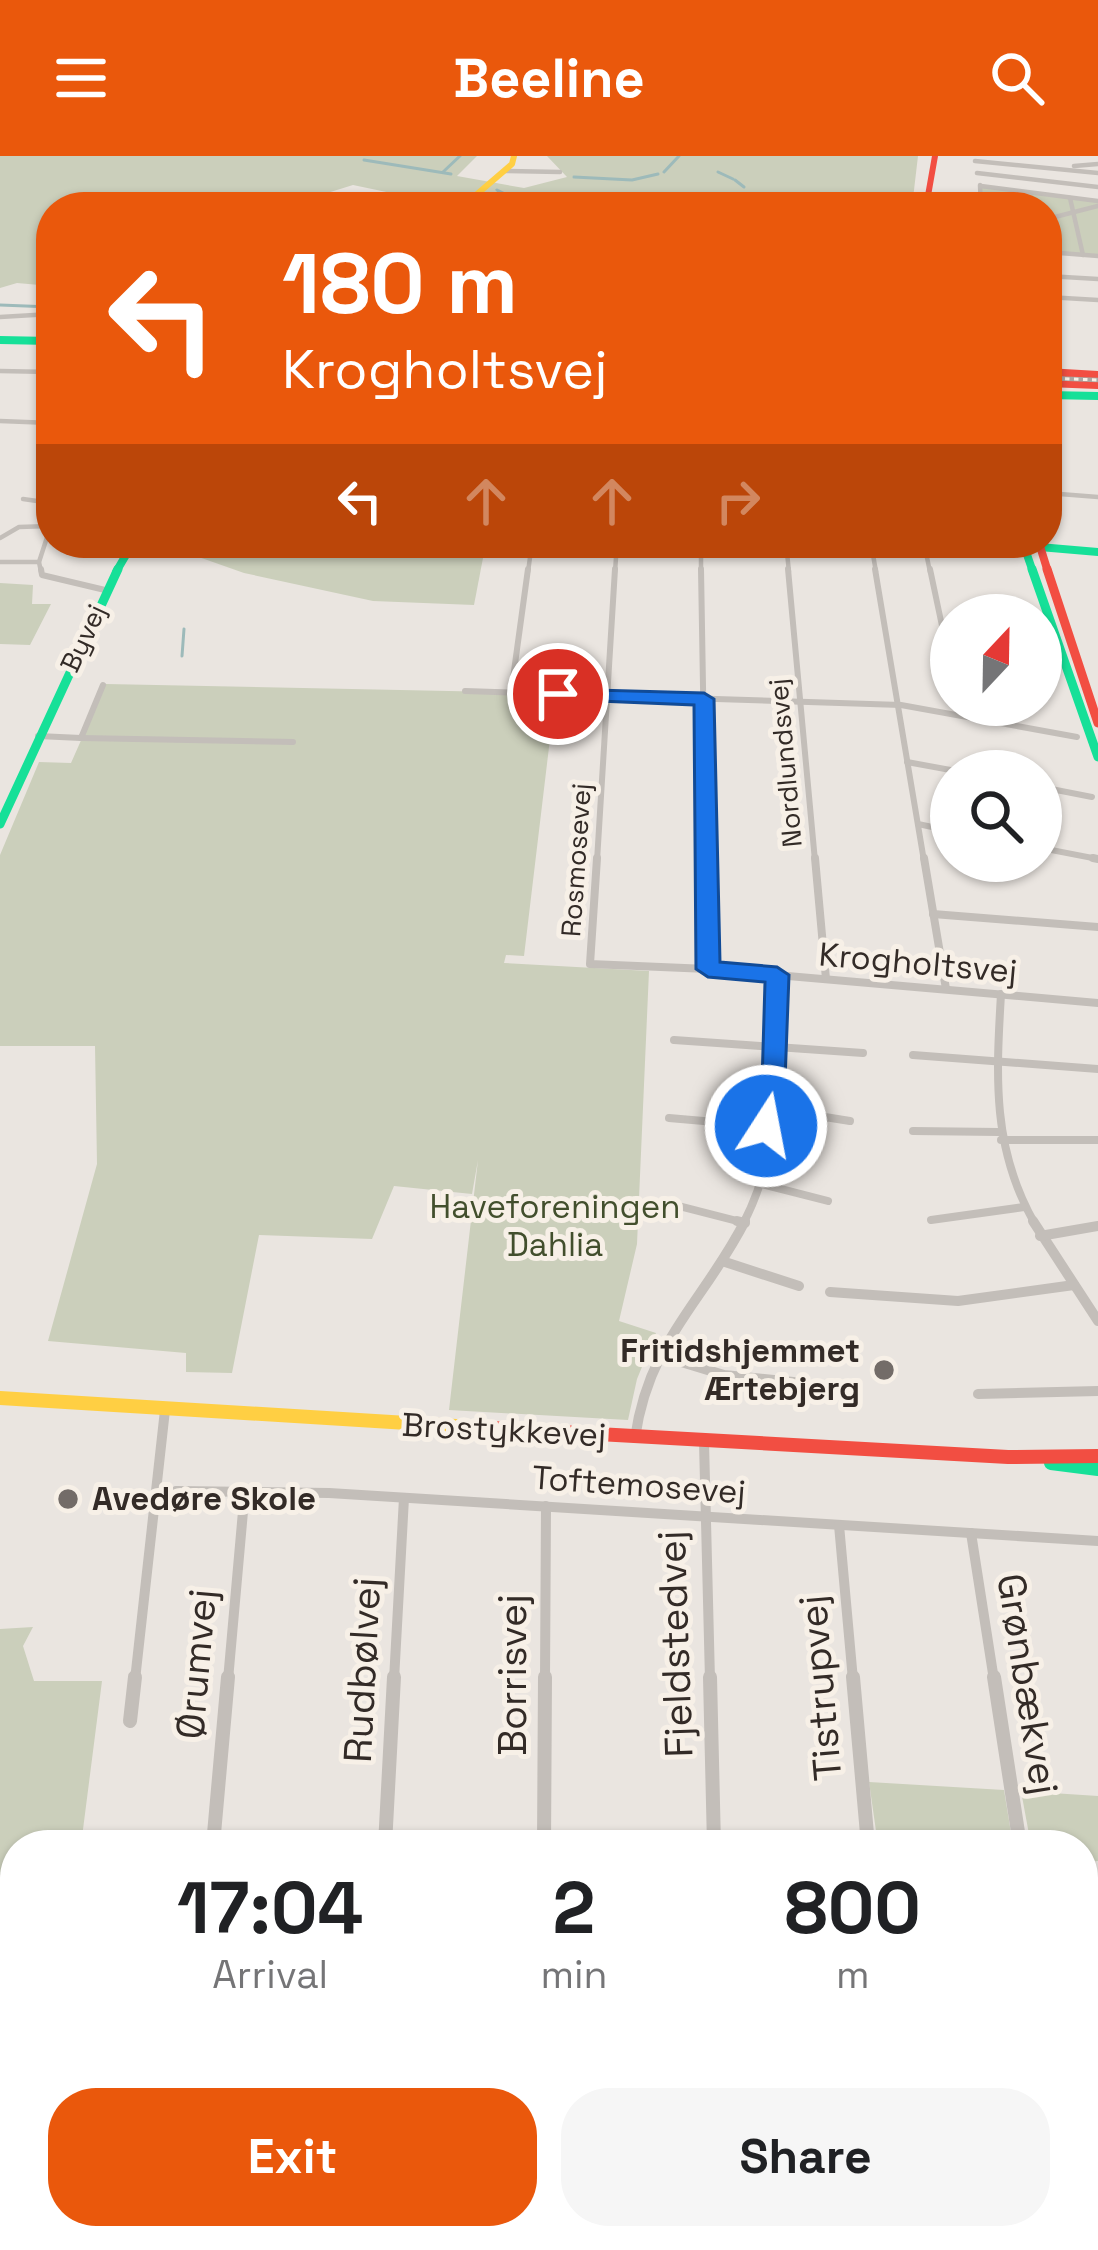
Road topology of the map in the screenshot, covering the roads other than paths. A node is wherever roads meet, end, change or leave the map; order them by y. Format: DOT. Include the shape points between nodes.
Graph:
graph roads {
  1 [pos="514,156"];
  2 [pos="930,156"];
  3 [pos="975,158"];
  4 [pos="1098,164"];
  5 [pos="1062,170"];
  6 [pos="504,171"];
  7 [pos="560,172"];
  8 [pos="977,173"];
  9 [pos="1098,173"];
  10 [pos="981,186"];
  11 [pos="1098,187"];
  12 [pos="1007,190"];
  13 [pos="480,192"];
  14 [pos="924,192"];
  15 [pos="981,192"];
  16 [pos="1023,192"];
  17 [pos="1062,197"];
  18 [pos="1070,198"];
  19 [pos="1098,204"];
  20 [pos="1074,215"];
  21 [pos="1062,217"];
  22 [pos="1062,253"];
  23 [pos="1082,255"];
  24 [pos="1098,256"];
  25 [pos="1062,277"];
  26 [pos="1098,279"];
  27 [pos="1062,298"];
  28 [pos="1098,301"];
  29 [pos="36,315"];
  30 [pos="0,317"];
  31 [pos="0,343"];
  32 [pos="36,344"];
  33 [pos="0,371"];
  34 [pos="36,372"];
  35 [pos="1062,373"];
  36 [pos="1098,374"];
  37 [pos="1062,390"];
  38 [pos="1098,394"];
  39 [pos="1062,401"];
  40 [pos="0,422"];
  41 [pos="36,423"];
  42 [pos="1062,494"];
  43 [pos="1098,497"];
  44 [pos="23,500"];
  45 [pos="36,501"];
  46 [pos="36,526"];
  47 [pos="0,538"];
  48 [pos="1062,546"];
  49 [pos="1098,550"];
  50 [pos="41,558"];
  51 [pos="124,558"];
  52 [pos="530,558"];
  53 [pos="616,558"];
  54 [pos="701,558"];
  55 [pos="787,558"];
  56 [pos="874,558"];
  57 [pos="927,558"];
  58 [pos="1029,558"];
  59 [pos="1045,558"];
  60 [pos="0,562"];
  61 [pos="39,562"];
  62 [pos="105,590"];
  63 [pos="935,594"];
  64 [pos="103,685"];
  65 [pos="465,691"];
  66 [pos="512,693"];
  67 [pos="607,696"];
  68 [pos="704,699"];
  69 [pos="800,702"];
  70 [pos="898,705"];
  71 [pos="1098,724"];
  72 [pos="38,736"];
  73 [pos="1077,737"];
  74 [pos="81,738"];
  75 [pos="293,742"];
  76 [pos="1098,757"];
  77 [pos="907,762"];
  78 [pos="930,766"];
  79 [pos="1062,791"];
  80 [pos="1093,797"];
  81 [pos="0,824"];
  82 [pos="918,824"];
  83 [pos="930,827"];
  84 [pos="1062,852"];
  85 [pos="1098,859"];
  86 [pos="933,914"];
  87 [pos="1098,927"];
  88 [pos="590,964"];
  89 [pos="708,969"];
  90 [pos="777,975"];
  91 [pos="826,979"];
  92 [pos="946,989"];
  93 [pos="1001,994"];
  94 [pos="1098,1003"];
  95 [pos="674,1040"];
  96 [pos="776,1046"];
  97 [pos="862,1053"];
  98 [pos="913,1055"];
  99 [pos="997,1061"];
  100 [pos="1098,1069"];
  101 [pos="775,1109"];
  102 [pos="669,1118"];
  103 [pos="850,1120"];
  104 [pos="773,1127"];
  105 [pos="914,1131"];
  106 [pos="1000,1136"];
  107 [pos="1098,1140"];
  108 [pos="763,1184"];
  109 [pos="828,1201"];
  110 [pos="668,1204"];
  111 [pos="1024,1207"];
  112 [pos="931,1220"];
  113 [pos="745,1223"];
  114 [pos="1098,1226"];
  115 [pos="1040,1236"];
  116 [pos="722,1262"];
  117 [pos="1074,1285"];
  118 [pos="799,1286"];
  119 [pos="830,1292"];
  120 [pos="1098,1320"];
  121 [pos="655,1354"];
  122 [pos="803,1383"];
  123 [pos="1098,1391"];
  124 [pos="978,1394"];
  125 [pos="0,1398"];
  126 [pos="165,1409"];
  127 [pos="634,1438"];
  128 [pos="704,1442"];
  129 [pos="1098,1456"];
  130 [pos="1008,1457"];
  131 [pos="1098,1468"];
  132 [pos="245,1489"];
  133 [pos="176,1491"];
  134 [pos="404,1498"];
  135 [pos="546,1506"];
  136 [pos="705,1517"];
  137 [pos="839,1525"];
  138 [pos="971,1533"];
  139 [pos="1098,1540"];
  140 [pos="130,1720"];
  141 [pos="214,1830"];
  142 [pos="386,1830"];
  143 [pos="544,1830"];
  144 [pos="714,1830"];
  145 [pos="867,1830"];
  146 [pos="1018,1830"];
  1 -- 6 [label="main road"];
  2 -- 14 [label="main road"];
  3 -- 5 [label="street"];
  3 -- 8 [label="street"];
  4 -- 5 [label="street"];
  5 -- 9 [label="street"];
  6 -- 7 [label="street"];
  6 -- 13 [label="main road"];
  8 -- 10 [label="street"];
  8 -- 11 [label="street"];
  10 -- 12 [label="street"];
  10 -- 15 [label="street"];
  12 -- 16 [label="street"];
  17 -- 18 [label="street"];
  18 -- 19 [label="street"];
  18 -- 20 [label="street"];
  19 -- 20 [label="street"];
  20 -- 21 [label="street"];
  20 -- 23 [label="street"];
  22 -- 23 [label="street"];
  23 -- 24 [label="street"];
  25 -- 26 [label="street"];
  27 -- 28 [label="street"];
  29 -- 30 [label="street"];
  31 -- 32 [label="main road"];
  33 -- 34 [label="street"];
  35 -- 36 [label="main road"];
  37 -- 38 [label="main road"];
  38 -- 39 [label="main road"];
  40 -- 41 [label="street"];
  42 -- 43 [label="street"];
  44 -- 45 [label="street"];
  46 -- 47 [label="street"];
  48 -- 49 [label="main road"];
  50 -- 61 [label="street"];
  51 -- 62 [label="main road, Byvej"];
  52 -- 66 [label="street"];
  53 -- 67 [label="street, Rosmosevej"];
  54 -- 68 [label="street"];
  55 -- 69 [label="street, Nordlundsvej"];
  56 -- 70 [label="street"];
  57 -- 63 [label="street"];
  58 -- 76 [label="main road"];
  59 -- 71 [label="main road"];
  60 -- 61 [label="street"];
  61 -- 62 [label="street" via="47,578"];
  62 -- 72 [label="main road, Byvej"];
  64 -- 74 [label="street, Byvej"];
  65 -- 66 [label="street"];
  66 -- 67 [label="street"];
  67 -- 68 [label="street"];
  67 -- 88 [label="street, Rosmosevej"];
  68 -- 69 [label="street"];
  68 -- 89 [label="street"];
  69 -- 70 [label="street"];
  69 -- 91 [label="street, Nordlundsvej"];
  70 -- 73 [label="street"];
  70 -- 77 [label="street"];
  72 -- 74 [label="street"];
  72 -- 81 [label="main road, Byvej"];
  74 -- 75 [label="street"];
  77 -- 78 [label="street"];
  77 -- 82 [label="street"];
  79 -- 80 [label="street"];
  82 -- 83 [label="street"];
  82 -- 86 [label="street"];
  84 -- 85 [label="street"];
  86 -- 87 [label="street"];
  86 -- 92 [label="street"];
  88 -- 89 [label="street, Krogholtsvej"];
  89 -- 90 [label="street, Krogholtsvej"];
  90 -- 91 [label="street, Krogholtsvej"];
  90 -- 96 [label="street"];
  91 -- 92 [label="street, Krogholtsvej"];
  92 -- 93 [label="street, Krogholtsvej"];
  93 -- 94 [label="street, Krogholtsvej"];
  93 -- 99 [label="street"];
  95 -- 96 [label="street"];
  96 -- 97 [label="street"];
  96 -- 101 [label="street"];
  98 -- 99 [label="street"];
  99 -- 100 [label="street"];
  99 -- 106 [label="street"];
  101 -- 103 [label="street"];
  101 -- 104 [label="street"];
  102 -- 104 [label="street"];
  104 -- 108 [label="street"];
  105 -- 106 [label="street"];
  106 -- 107 [label="street"];
  106 -- 111 [label="street"];
  108 -- 109 [label="street"];
  108 -- 113 [label="street"];
  110 -- 113 [label="street"];
  111 -- 112 [label="street"];
  111 -- 115 [label="street"];
  113 -- 116 [label="street"];
  114 -- 115 [label="street"];
  115 -- 117 [label="street"];
  116 -- 118 [label="street"];
  116 -- 121 [label="street"];
  117 -- 119 [label="street" via="958,1301"];
  117 -- 120 [label="street"];
  121 -- 122 [label="street" via="748,1380"];
  121 -- 127 [label="street"];
  123 -- 124 [label="street"];
  125 -- 126 [label="main road, Brostykkevej"];
  126 -- 127 [label="main road, Brostykkevej"];
  126 -- 140 [label="street"];
  127 -- 128 [label="main road, Brostykkevej"];
  128 -- 130 [label="main road, Brostykkevej"];
  128 -- 136 [label="street, Fjeldstedvej"];
  129 -- 130 [label="main road, Brostykkevej"];
  130 -- 131 [label="main road, Brostykkevej"];
  132 -- 133 [label="street, Toftemosevej"];
  132 -- 134 [label="street, Toftemosevej"];
  132 -- 141 [label="street, Ørumvej"];
  134 -- 135 [label="street, Toftemosevej"];
  134 -- 142 [label="street, Rudbølvej"];
  135 -- 136 [label="street, Toftemosevej"];
  135 -- 143 [label="street, Borrisvej"];
  136 -- 137 [label="street, Toftemosevej"];
  136 -- 144 [label="street, Fjeldstedvej"];
  137 -- 138 [label="street, Toftemosevej"];
  137 -- 145 [label="street, Tistrupvej"];
  138 -- 139 [label="street, Toftemosevej"];
  138 -- 146 [label="street, Grønbækvej"];
}
